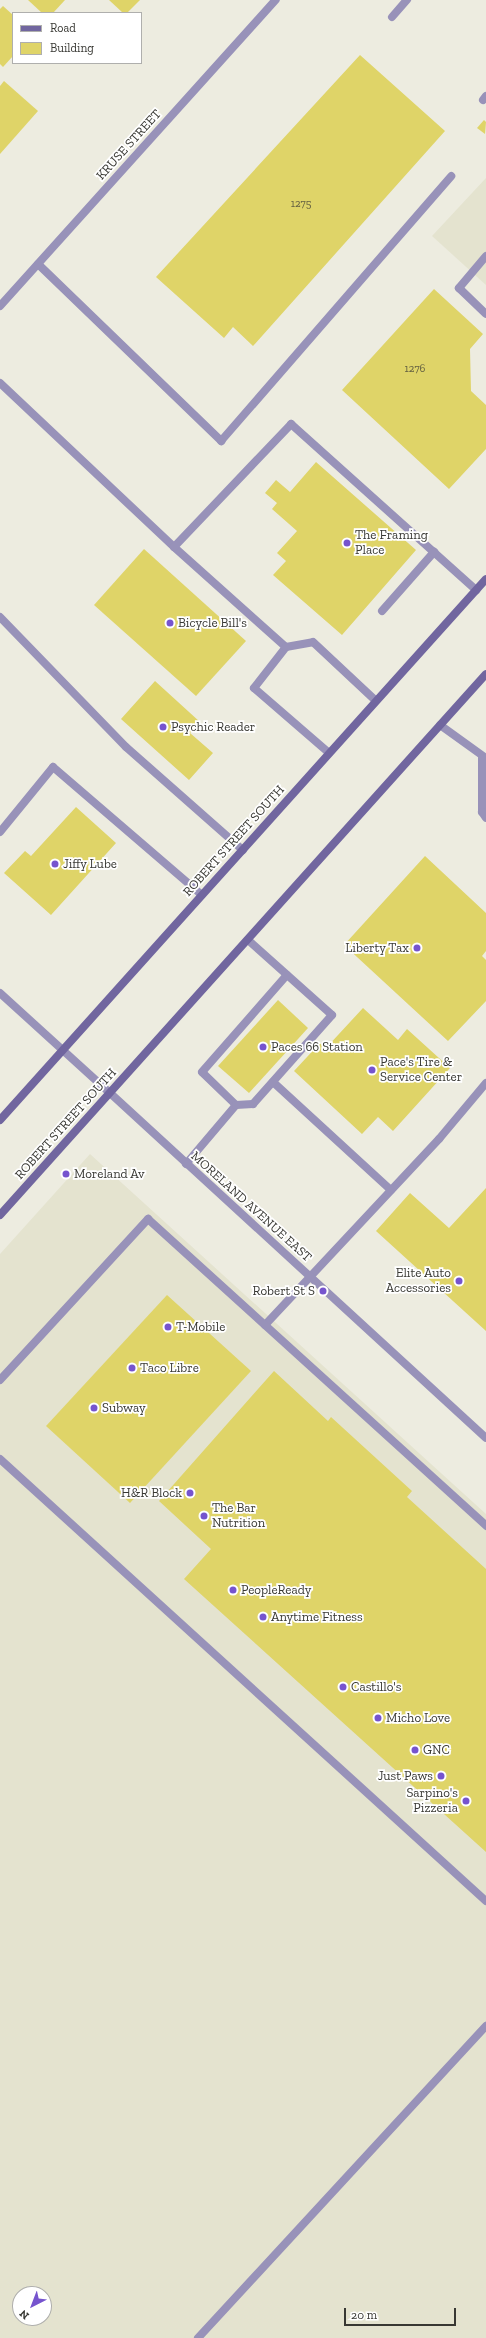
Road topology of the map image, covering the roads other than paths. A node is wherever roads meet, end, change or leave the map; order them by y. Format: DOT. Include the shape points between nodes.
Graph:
graph roads {
  1 [pos="276,0"];
  2 [pos="407,0"];
  3 [pos="392,17"];
  4 [pos="451,176"];
  5 [pos="486,256"];
  6 [pos="38,264"];
  7 [pos="0,306"];
  8 [pos="486,314"];
  9 [pos="0,383"];
  10 [pos="174,547"];
  11 [pos="434,552"];
  12 [pos="486,579"];
  13 [pos="476,590"];
  14 [pos="382,611"];
  15 [pos="0,617"];
  16 [pos="286,647"];
  17 [pos="486,674"];
  18 [pos="376,701"];
  19 [pos="440,725"];
  20 [pos="329,753"];
  21 [pos="484,758"];
  22 [pos="486,818"];
  23 [pos="0,832"];
  24 [pos="243,850"];
  25 [pos="202,895"];
  26 [pos="248,940"];
  27 [pos="287,975"];
  28 [pos="0,993"];
  29 [pos="62,1051"];
  30 [pos="273,1082"];
  31 [pos="486,1083"];
  32 [pos="110,1093"];
  33 [pos="236,1105"];
  34 [pos="0,1120"];
  35 [pos="186,1164"];
  36 [pos="391,1190"];
  37 [pos="0,1215"];
  38 [pos="310,1277"];
  39 [pos="266,1325"];
  40 [pos="0,1380"];
  41 [pos="486,1438"];
  42 [pos="0,1459"];
  43 [pos="486,1526"];
  44 [pos="486,1901"];
  45 [pos="486,2026"];
  46 [pos="198,2338"];
  1 -- 6 [label="street, KRUSE STREET"];
  2 -- 3 [label="street"];
  4 -- 6 [label="street" via="221,441"];
  5 -- 8 [label="street" via="459,288"];
  6 -- 7 [label="street, KRUSE STREET"];
  9 -- 10 [label="street"];
  10 -- 11 [label="street" via="291,424"];
  10 -- 16 [label="street"];
  11 -- 13 [label="street"];
  11 -- 14 [label="street"];
  12 -- 13 [label="main road, ROBERT STREET SOUTH"];
  13 -- 18 [label="main road, ROBERT STREET SOUTH"];
  15 -- 24 [label="street" via="126,747"];
  16 -- 18 [label="street" via="312,642"];
  16 -- 20 [label="street" via="254,688"];
  17 -- 19 [label="main road, ROBERT STREET SOUTH"];
  18 -- 20 [label="main road, ROBERT STREET SOUTH"];
  19 -- 21 [label="street"];
  19 -- 26 [label="main road, ROBERT STREET SOUTH"];
  20 -- 24 [label="main road, ROBERT STREET SOUTH"];
  21 -- 22 [label="street" via="482,812"];
  23 -- 25 [label="street" via="53,767"];
  24 -- 25 [label="main road, ROBERT STREET SOUTH"];
  25 -- 29 [label="main road, ROBERT STREET SOUTH"];
  26 -- 27 [label="street"];
  26 -- 32 [label="main road, ROBERT STREET SOUTH"];
  27 -- 30 [label="street" via="332,1015"];
  27 -- 33 [label="street" via="202,1072"];
  28 -- 29 [label="street, MORELAND AVENUE EAST"];
  29 -- 32 [label="street, MORELAND AVENUE EAST"];
  29 -- 34 [label="main road, ROBERT STREET SOUTH"];
  30 -- 33 [label="street" via="253,1104"];
  30 -- 36 [label="street"];
  31 -- 36 [label="street"];
  32 -- 35 [label="street, MORELAND AVENUE EAST"];
  32 -- 37 [label="main road, ROBERT STREET SOUTH"];
  33 -- 35 [label="street"];
  35 -- 38 [label="street, MORELAND AVENUE EAST"];
  36 -- 38 [label="street"];
  38 -- 39 [label="street"];
  38 -- 41 [label="street, MORELAND AVENUE EAST"];
  39 -- 40 [label="street" via="148,1219"];
  39 -- 43 [label="street"];
  42 -- 44 [label="street"];
  45 -- 46 [label="street"];
}
